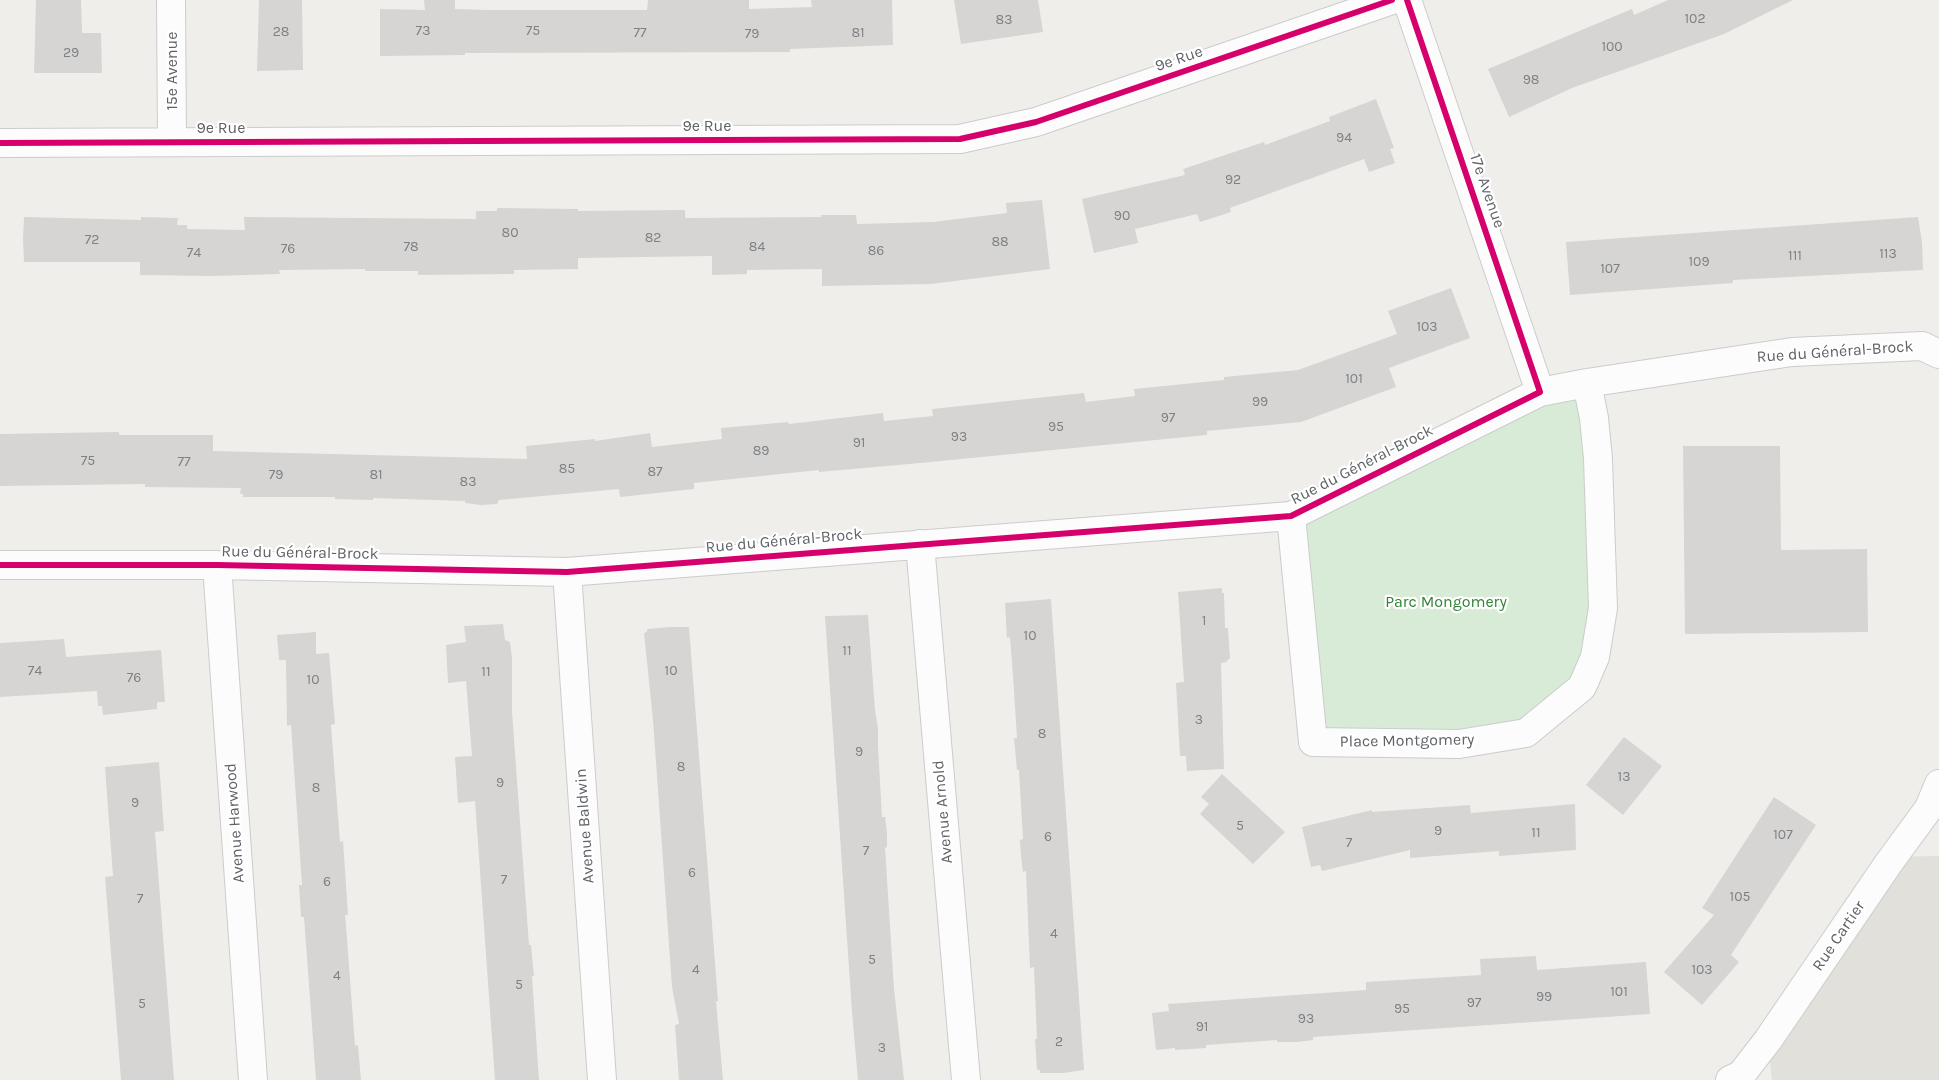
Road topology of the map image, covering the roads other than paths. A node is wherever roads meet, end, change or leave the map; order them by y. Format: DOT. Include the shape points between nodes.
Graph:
graph roads {
  1 [pos="171,0"];
  2 [pos="1392,0"];
  3 [pos="1407,0"];
  4 [pos="172,141"];
  5 [pos="0,143"];
  6 [pos="1939,354"];
  7 [pos="1587,383"];
  8 [pos="1540,392"];
  9 [pos="1291,516"];
  10 [pos="920,543"];
  11 [pos="0,565"];
  12 [pos="217,565"];
  13 [pos="567,572"];
  14 [pos="1939,784"];
  15 [pos="253,1080"];
  16 [pos="602,1080"];
  17 [pos="966,1080"];
  18 [pos="1730,1080"];
  1 -- 4 [label="street, 15e Avenue"];
  2 -- 4 [label="street, 9e Rue" via="1036,122 960,139"];
  3 -- 8 [label="street, 17e Avenue"];
  4 -- 5 [label="street, 9e Rue"];
  6 -- 7 [label="street, Rue du Général-Brock" via="1922,346 1792,352"];
  7 -- 8 [label="street, Rue du Général-Brock"];
  7 -- 9 [label="street, Place Montgomery" via="1598,459 1603,608 1595,657 1582,687 1526,733 1459,744 1313,742"];
  8 -- 9 [label="street, Rue du Général-Brock"];
  9 -- 10 [label="street, Rue du Général-Brock"];
  10 -- 13 [label="street, Rue du Général-Brock"];
  10 -- 17 [label="street, Avenue Arnold"];
  11 -- 12 [label="street, Rue du Général-Brock"];
  12 -- 13 [label="street, Rue du Général-Brock"];
  12 -- 15 [label="street, Avenue Harwood"];
  13 -- 16 [label="street, Avenue Baldwin"];
  14 -- 18 [label="street, Rue Cartier" via="1929,807 1768,1040 1741,1075"];
}
